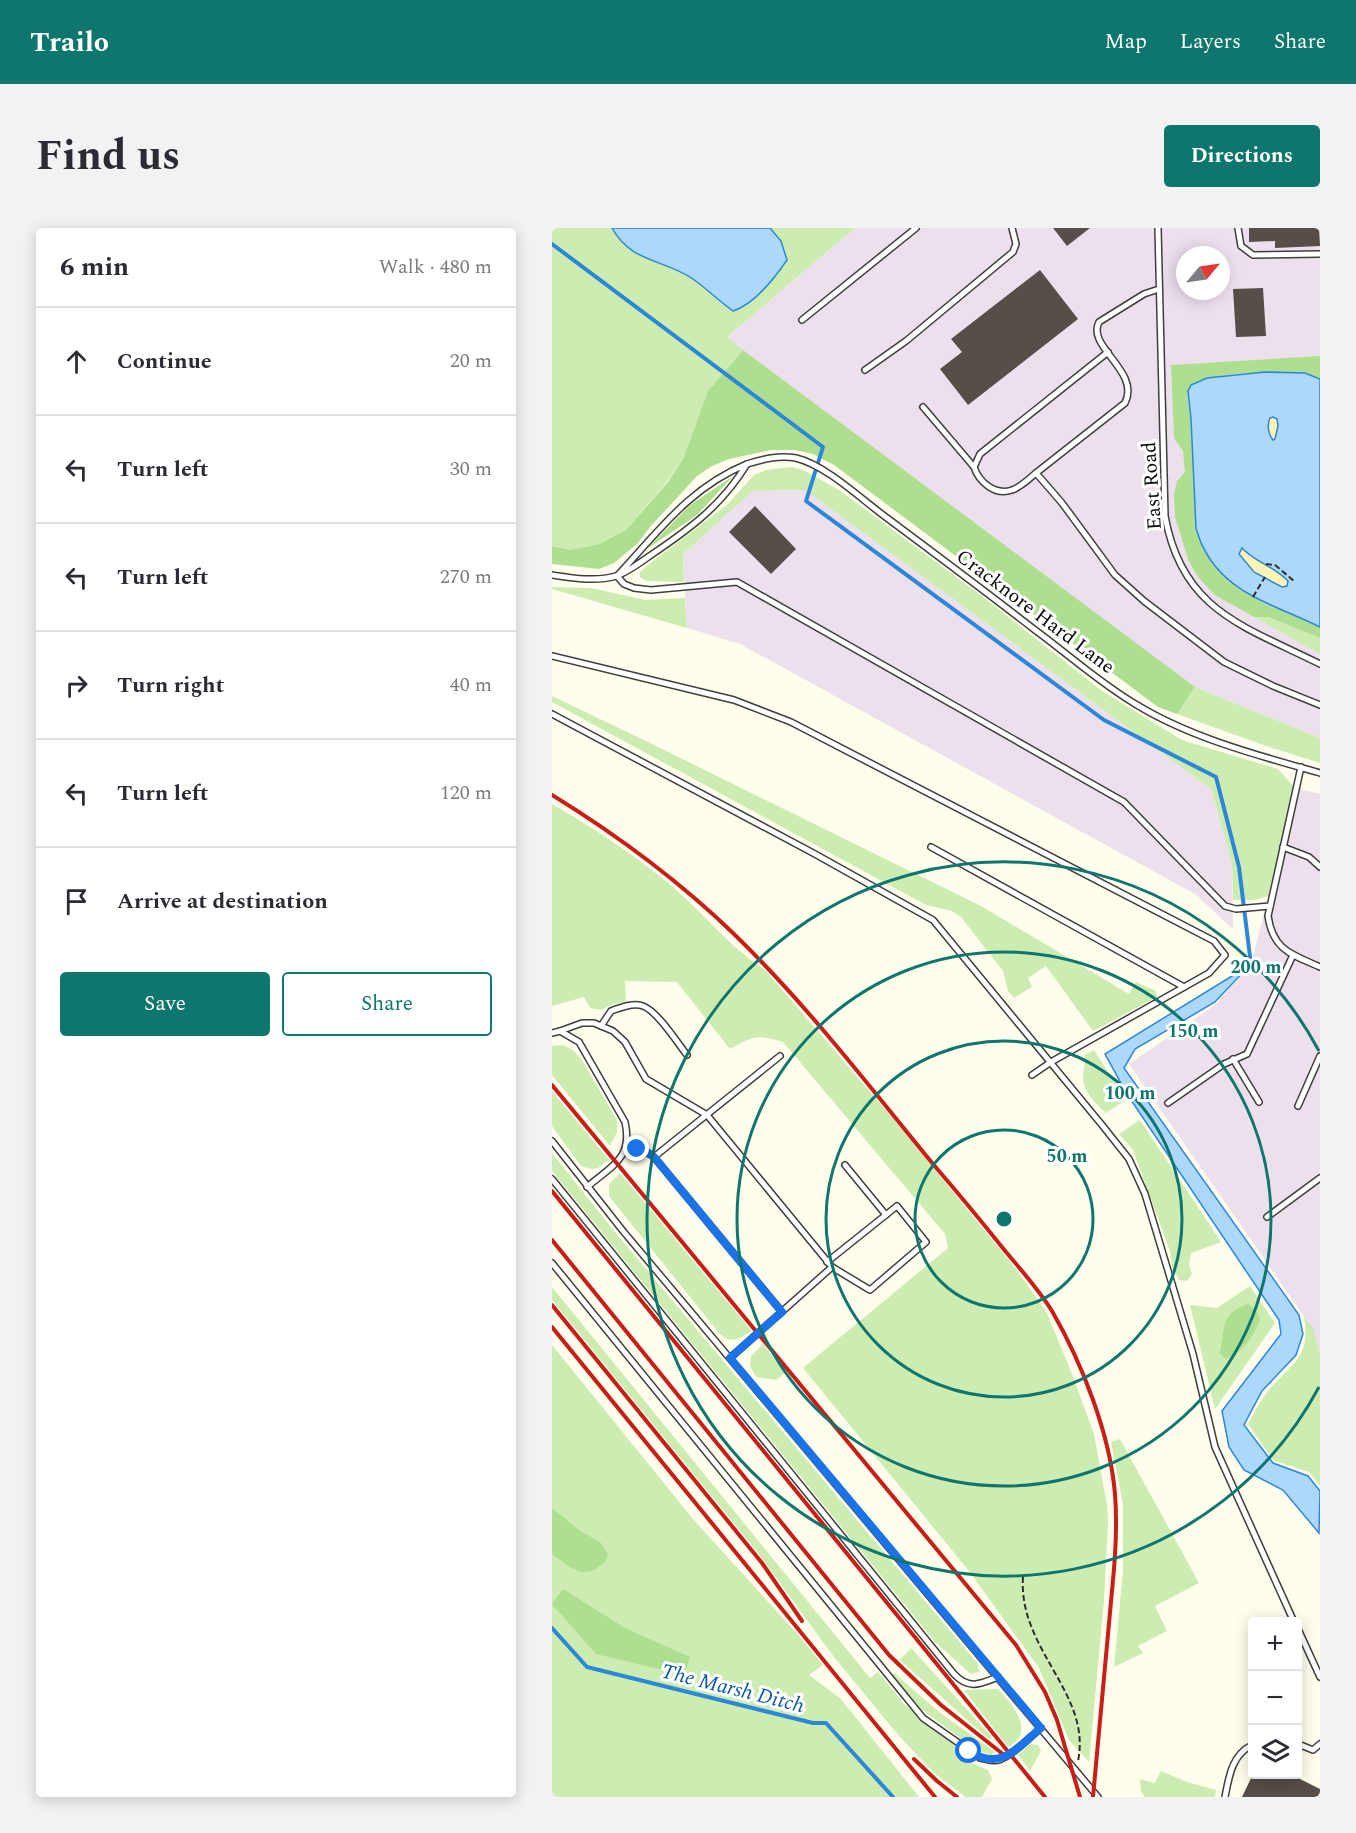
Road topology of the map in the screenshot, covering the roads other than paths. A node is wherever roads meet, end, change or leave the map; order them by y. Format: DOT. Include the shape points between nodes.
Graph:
graph roads {
  1 [pos="916,228"];
  2 [pos="1012,228"];
  3 [pos="1158,228"];
  4 [pos="1238,228"];
  5 [pos="1320,254"];
  6 [pos="1159,289"];
  7 [pos="802,320"];
  8 [pos="1108,352"];
  9 [pos="865,370"];
  10 [pos="923,406"];
  11 [pos="747,464"];
  12 [pos="974,467"];
  13 [pos="1036,473"];
  14 [pos="552,575"];
  15 [pos="617,576"];
  16 [pos="552,656"];
  17 [pos="1320,664"];
  18 [pos="1320,705"];
  19 [pos="552,714"];
  20 [pos="1301,767"];
  21 [pos="1320,773"];
  22 [pos="931,847"];
  23 [pos="1283,847"];
  24 [pos="1320,867"];
  25 [pos="1270,906"];
  26 [pos="1293,955"];
  27 [pos="1320,967"];
  28 [pos="1184,987"];
  29 [pos="601,1026"];
  30 [pos="560,1031"];
  31 [pos="552,1033"];
  32 [pos="687,1054"];
  33 [pos="780,1056"];
  34 [pos="1320,1056"];
  35 [pos="1233,1059"];
  36 [pos="1051,1062"];
  37 [pos="1032,1075"];
  38 [pos="1259,1102"];
  39 [pos="1168,1103"];
  40 [pos="1298,1106"];
  41 [pos="707,1115"];
  42 [pos="552,1141"];
  43 [pos="626,1151"];
  44 [pos="654,1157"];
  45 [pos="844,1165"];
  46 [pos="1320,1178"];
  47 [pos="552,1179"];
  48 [pos="588,1186"];
  49 [pos="886,1215"];
  50 [pos="1267,1217"];
  51 [pos="552,1263"];
  52 [pos="829,1264"];
  53 [pos="782,1312"];
  54 [pos="730,1358"];
  55 [pos="1292,1617"];
  56 [pos="1302,1638"];
  57 [pos="998,1677"];
  58 [pos="1320,1677"];
  59 [pos="1041,1728"];
  60 [pos="1320,1744"];
  61 [pos="1302,1746"];
  62 [pos="1248,1747"];
  63 [pos="1098,1797"];
  64 [pos="1225,1797"];
  1 -- 7 [label="lane"];
  2 -- 9 [label="lane" via="1016,244 1013,252"];
  3 -- 6 [label="lane, East Road"];
  4 -- 5 [label="lane" via="1241,246 1253,255"];
  6 -- 8 [label="lane" via="1099,322 1098,338"];
  6 -- 17 [label="lane, East Road" via="1165,516 1174,553 1184,573 1214,608"];
  8 -- 12 [label="lane" via="980,454"];
  8 -- 13 [label="lane" via="1124,377 1128,391 1125,403"];
  10 -- 12 [label="lane"];
  11 -- 15 [label="lane" via="708,513"];
  11 -- 15 [label="lane, Cracknore Hard Lane" via="726,472 686,500"];
  11 -- 20 [label="lane, Cracknore Hard Lane" via="782,457 812,465 1137,705 1195,733"];
  12 -- 13 [label="lane" via="991,488 1007,491 1018,488"];
  13 -- 18 [label="lane" via="1115,575 1144,601 1224,662"];
  14 -- 15 [label="lane" via="579,579"];
  15 -- 25 [label="lane" via="624,584 651,590 737,582 1125,802 1225,906"];
  16 -- 28 [label="lane" via="734,700 791,722 1214,940 1225,955 1221,962"];
  19 -- 36 [label="lane" via="933,920"];
  20 -- 21 [label="lane, Cracknore Hard Lane"];
  20 -- 23 [label="lane"];
  22 -- 28 [label="lane"];
  23 -- 24 [label="lane" via="1309,857"];
  23 -- 25 [label="lane"];
  25 -- 26 [label="lane" via="1271,933 1279,946"];
  26 -- 27 [label="lane"];
  26 -- 35 [label="lane" via="1247,1054"];
  28 -- 36 [label="lane"];
  29 -- 30 [label="lane" via="582,1023"];
  29 -- 32 [label="lane" via="611,1011 644,1006"];
  29 -- 41 [label="lane" via="625,1042 646,1079"];
  30 -- 31 [label="lane"];
  30 -- 43 [label="lane" via="579,1042 625,1122"];
  33 -- 41 [label="lane"];
  34 -- 40 [label="lane"];
  35 -- 38 [label="lane"];
  35 -- 39 [label="lane"];
  36 -- 37 [label="lane"];
  36 -- 55 [label="lane" via="1129,1159 1145,1194 1215,1448"];
  41 -- 44 [label="lane"];
  41 -- 52 [label="lane"];
  42 -- 48 [label="lane"];
  43 -- 44 [label="lane" via="644,1150"];
  43 -- 48 [label="lane"];
  44 -- 53 [label="lane"];
  45 -- 49 [label="lane"];
  46 -- 50 [label="lane"];
  47 -- 57 [label="lane" via="954,1674 970,1685"];
  48 -- 54 [label="lane"];
  49 -- 52 [label="lane"];
  49 -- 52 [label="lane" via="897,1206 926,1242 870,1290"];
  51 -- 59 [label="lane" via="923,1718 980,1758 990,1760 1005,1756"];
  52 -- 53 [label="lane"];
  53 -- 54 [label="lane"];
  54 -- 57 [label="lane"];
  56 -- 58 [label="lane"];
  57 -- 59 [label="lane"];
  59 -- 63 [label="lane"];
  60 -- 61 [label="lane" via="1313,1750"];
  62 -- 64 [label="lane" via="1230,1771"];
}
